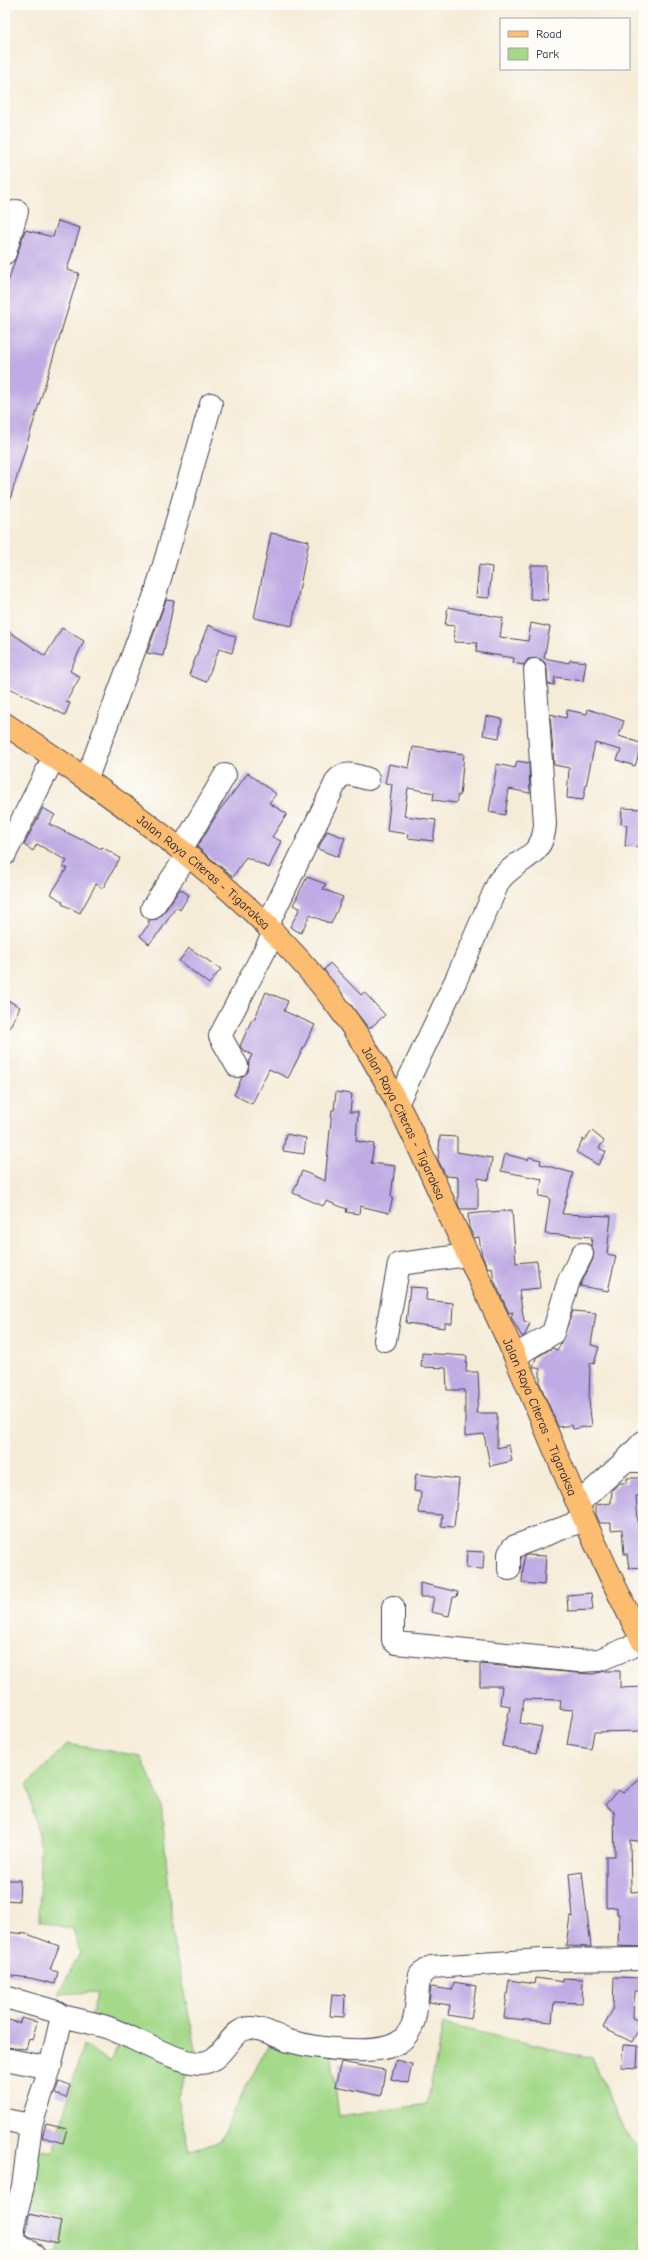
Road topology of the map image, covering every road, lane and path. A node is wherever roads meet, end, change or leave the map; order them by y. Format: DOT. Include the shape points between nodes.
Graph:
graph roads {
  1 [pos="17,211"];
  2 [pos="5,253"];
  3 [pos="211,404"];
  4 [pos="535,670"];
  5 [pos="5,724"];
  6 [pos="54,757"];
  7 [pos="225,775"];
  8 [pos="87,778"];
  9 [pos="368,779"];
  10 [pos="184,853"];
  11 [pos="5,854"];
  12 [pos="152,908"];
  13 [pos="270,930"];
  14 [pos="237,1066"];
  15 [pos="398,1102"];
  16 [pos="468,1254"];
  17 [pos="582,1254"];
  18 [pos="386,1340"];
  19 [pos="515,1356"];
  20 [pos="643,1442"];
  21 [pos="634,1461"];
  22 [pos="581,1512"];
  23 [pos="509,1569"];
  24 [pos="393,1607"];
  25 [pos="643,1642"];
  26 [pos="643,1959"];
  27 [pos="5,1997"];
  28 [pos="62,2016"];
  29 [pos="5,2059"];
  30 [pos="50,2068"];
  31 [pos="5,2120"];
  32 [pos="31,2125"];
  33 [pos="34,2255"];
  1 -- 2 [label="street"];
  3 -- 8 [label="street" via="156,592"];
  4 -- 15 [label="street" via="545,824 543,840 536,851 505,873 499,881 456,980"];
  5 -- 6 [label="main road, Jalan Raya Citeras - Tigaraksa"];
  6 -- 8 [label="main road, Jalan Raya Citeras - Tigaraksa"];
  6 -- 11 [label="street"];
  7 -- 10 [label="street"];
  8 -- 10 [label="main road, Jalan Raya Citeras - Tigaraksa"];
  9 -- 13 [label="street" via="344,774 337,780"];
  10 -- 12 [label="street"];
  10 -- 13 [label="main road, Jalan Raya Citeras - Tigaraksa"];
  13 -- 14 [label="street" via="220,1036"];
  13 -- 15 [label="main road, Jalan Raya Citeras - Tigaraksa" via="343,1014"];
  15 -- 16 [label="main road, Jalan Raya Citeras - Tigaraksa"];
  16 -- 18 [label="street" via="399,1264"];
  16 -- 19 [label="main road, Jalan Raya Citeras - Tigaraksa"];
  17 -- 19 [label="street" via="568,1280 553,1333"];
  19 -- 22 [label="main road, Jalan Raya Citeras - Tigaraksa"];
  20 -- 21 [label="street"];
  21 -- 22 [label="street"];
  22 -- 23 [label="street" via="513,1547 508,1554"];
  22 -- 25 [label="main road, Jalan Raya Citeras - Tigaraksa"];
  24 -- 25 [label="street" via="393,1640 396,1643 578,1661 599,1660"];
  26 -- 28 [label="street" via="542,1960 431,1967 420,1975 413,2024 406,2037 399,2043 381,2048 358,2050 315,2047 252,2028 238,2032 219,2056 200,2063 167,2053 109,2028"];
  27 -- 28 [label="street" via="54,2011"];
  28 -- 30 [label="street"];
  29 -- 30 [label="street"];
  30 -- 32 [label="street"];
  31 -- 32 [label="street"];
  32 -- 33 [label="street" via="23,2186 13,2226 13,2240"];
}
